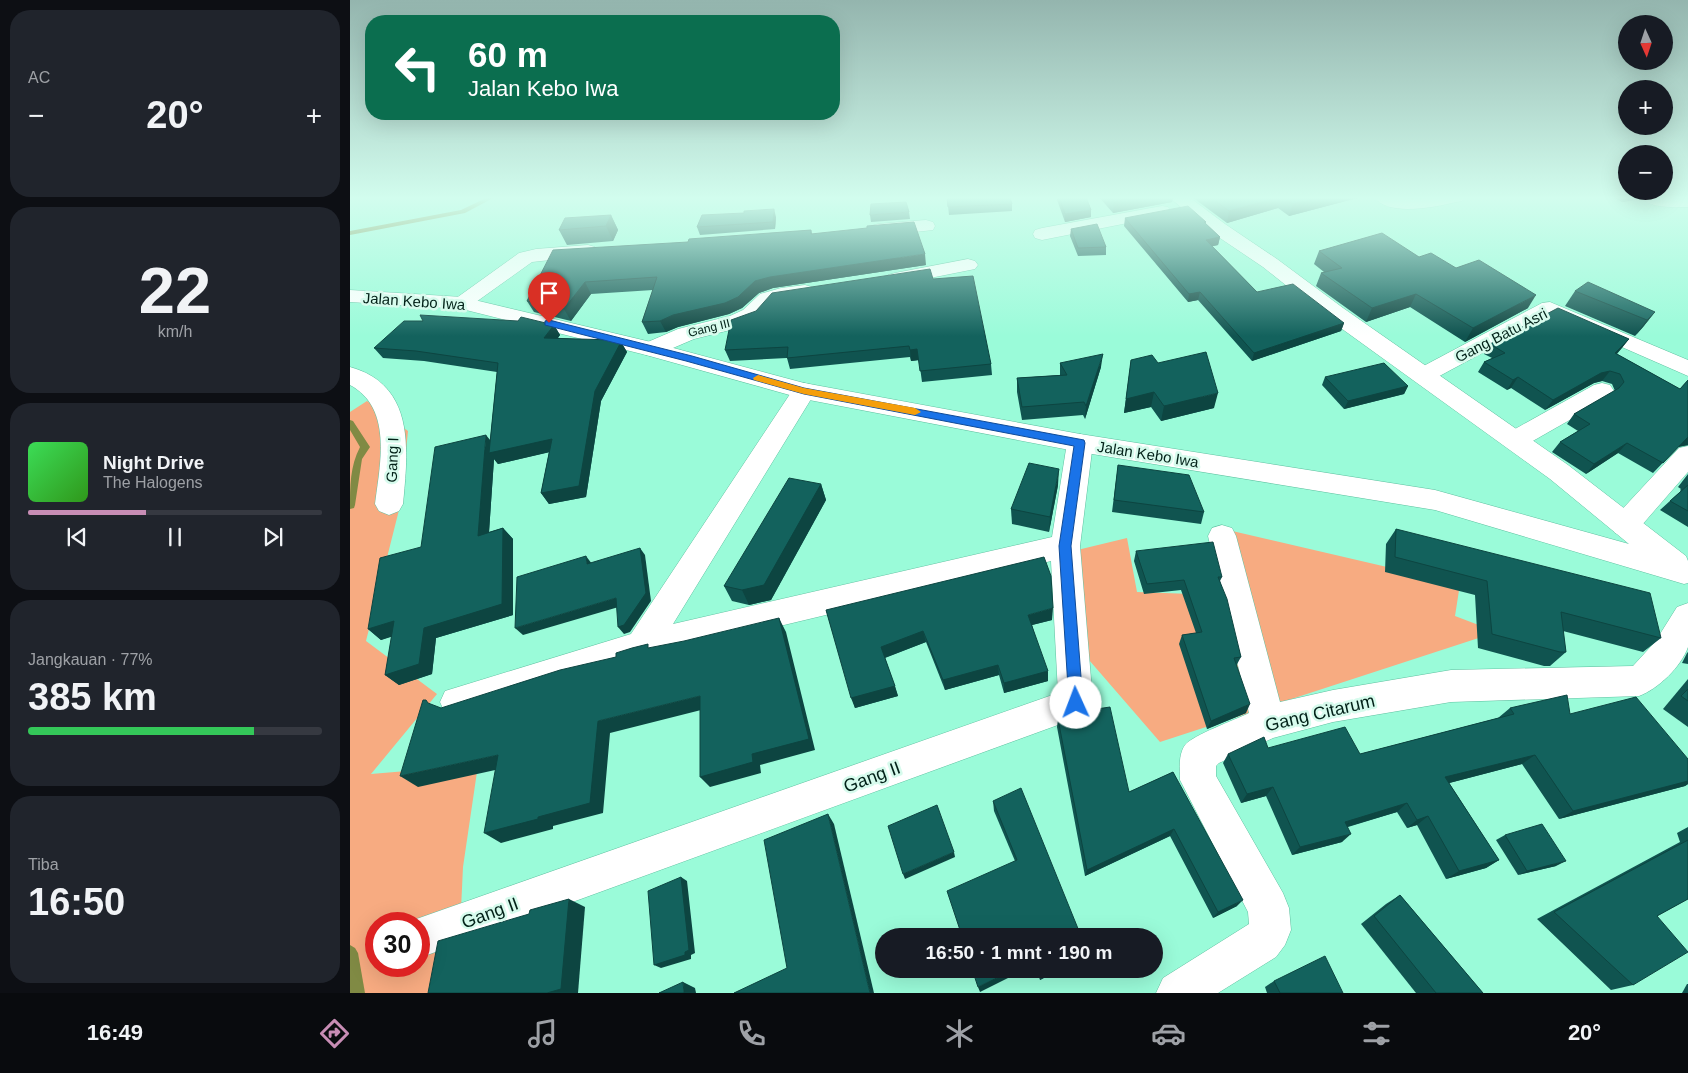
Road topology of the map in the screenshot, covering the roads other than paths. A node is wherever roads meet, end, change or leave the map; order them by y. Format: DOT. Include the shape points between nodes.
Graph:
graph roads {
  1 [pos="1241,243"];
  2 [pos="604,250"];
  3 [pos="968,265"];
  4 [pos="873,282"];
  5 [pos="826,288"];
  6 [pos="350,296"];
  7 [pos="462,302"];
  8 [pos="651,349"];
  9 [pos="1688,369"];
  10 [pos="350,375"];
  11 [pos="1424,375"];
  12 [pos="804,391"];
  13 [pos="1602,391"];
  14 [pos="1515,440"];
  15 [pos="1080,443"];
  16 [pos="1688,455"];
  17 [pos="1588,495"];
  18 [pos="389,504"];
  19 [pos="1625,525"];
  20 [pos="1222,536"];
  21 [pos="1563,538"];
  22 [pos="1065,546"];
  23 [pos="1686,573"];
  24 [pos="1688,617"];
  25 [pos="642,645"];
  26 [pos="457,702"];
  27 [pos="1268,722"];
  28 [pos="430,934"];
  29 [pos="1178,993"];
  1 -- 11 [label="street"];
  2 -- 7 [label="street" via="526,257"];
  3 -- 4 [label="street"];
  5 -- 8 [label="street, Gang III" via="767,298 751,315 738,322 686,334"];
  6 -- 7 [label="street, Jalan Kebo Iwa"];
  7 -- 8 [label="street, Jalan Kebo Iwa"];
  8 -- 12 [label="street, Jalan Kebo Iwa"];
  9 -- 11 [label="street, Gang Batu Asri" via="1550,308"];
  10 -- 18 [label="street, Gang I" via="364,380 385,403 392,422 395,446"];
  11 -- 14 [label="street"];
  12 -- 15 [label="street, Jalan Kebo Iwa"];
  12 -- 25 [label="street"];
  13 -- 14 [label="street"];
  14 -- 17 [label="street"];
  15 -- 21 [label="street, Jalan Kebo Iwa" via="1435,500"];
  15 -- 22 [label="street, Gang II"];
  16 -- 19 [label="street"];
  17 -- 19 [label="street"];
  17 -- 21 [label="street" via="1592,510 1591,526"];
  19 -- 23 [label="street"];
  20 -- 27 [label="street"];
  21 -- 23 [label="street, Jalan Kebo Iwa"];
  22 -- 25 [label="street"];
  22 -- 28 [label="street, Gang II" via="1076,703"];
  24 -- 27 [label="street, Gang Citarum" via="1661,662 1639,681 1451,686 1333,706"];
  25 -- 26 [label="street"];
  27 -- 29 [label="street, Gang Citarum" via="1206,751 1198,758 1197,770 1203,791 1268,908 1270,930 1261,942"];
}
